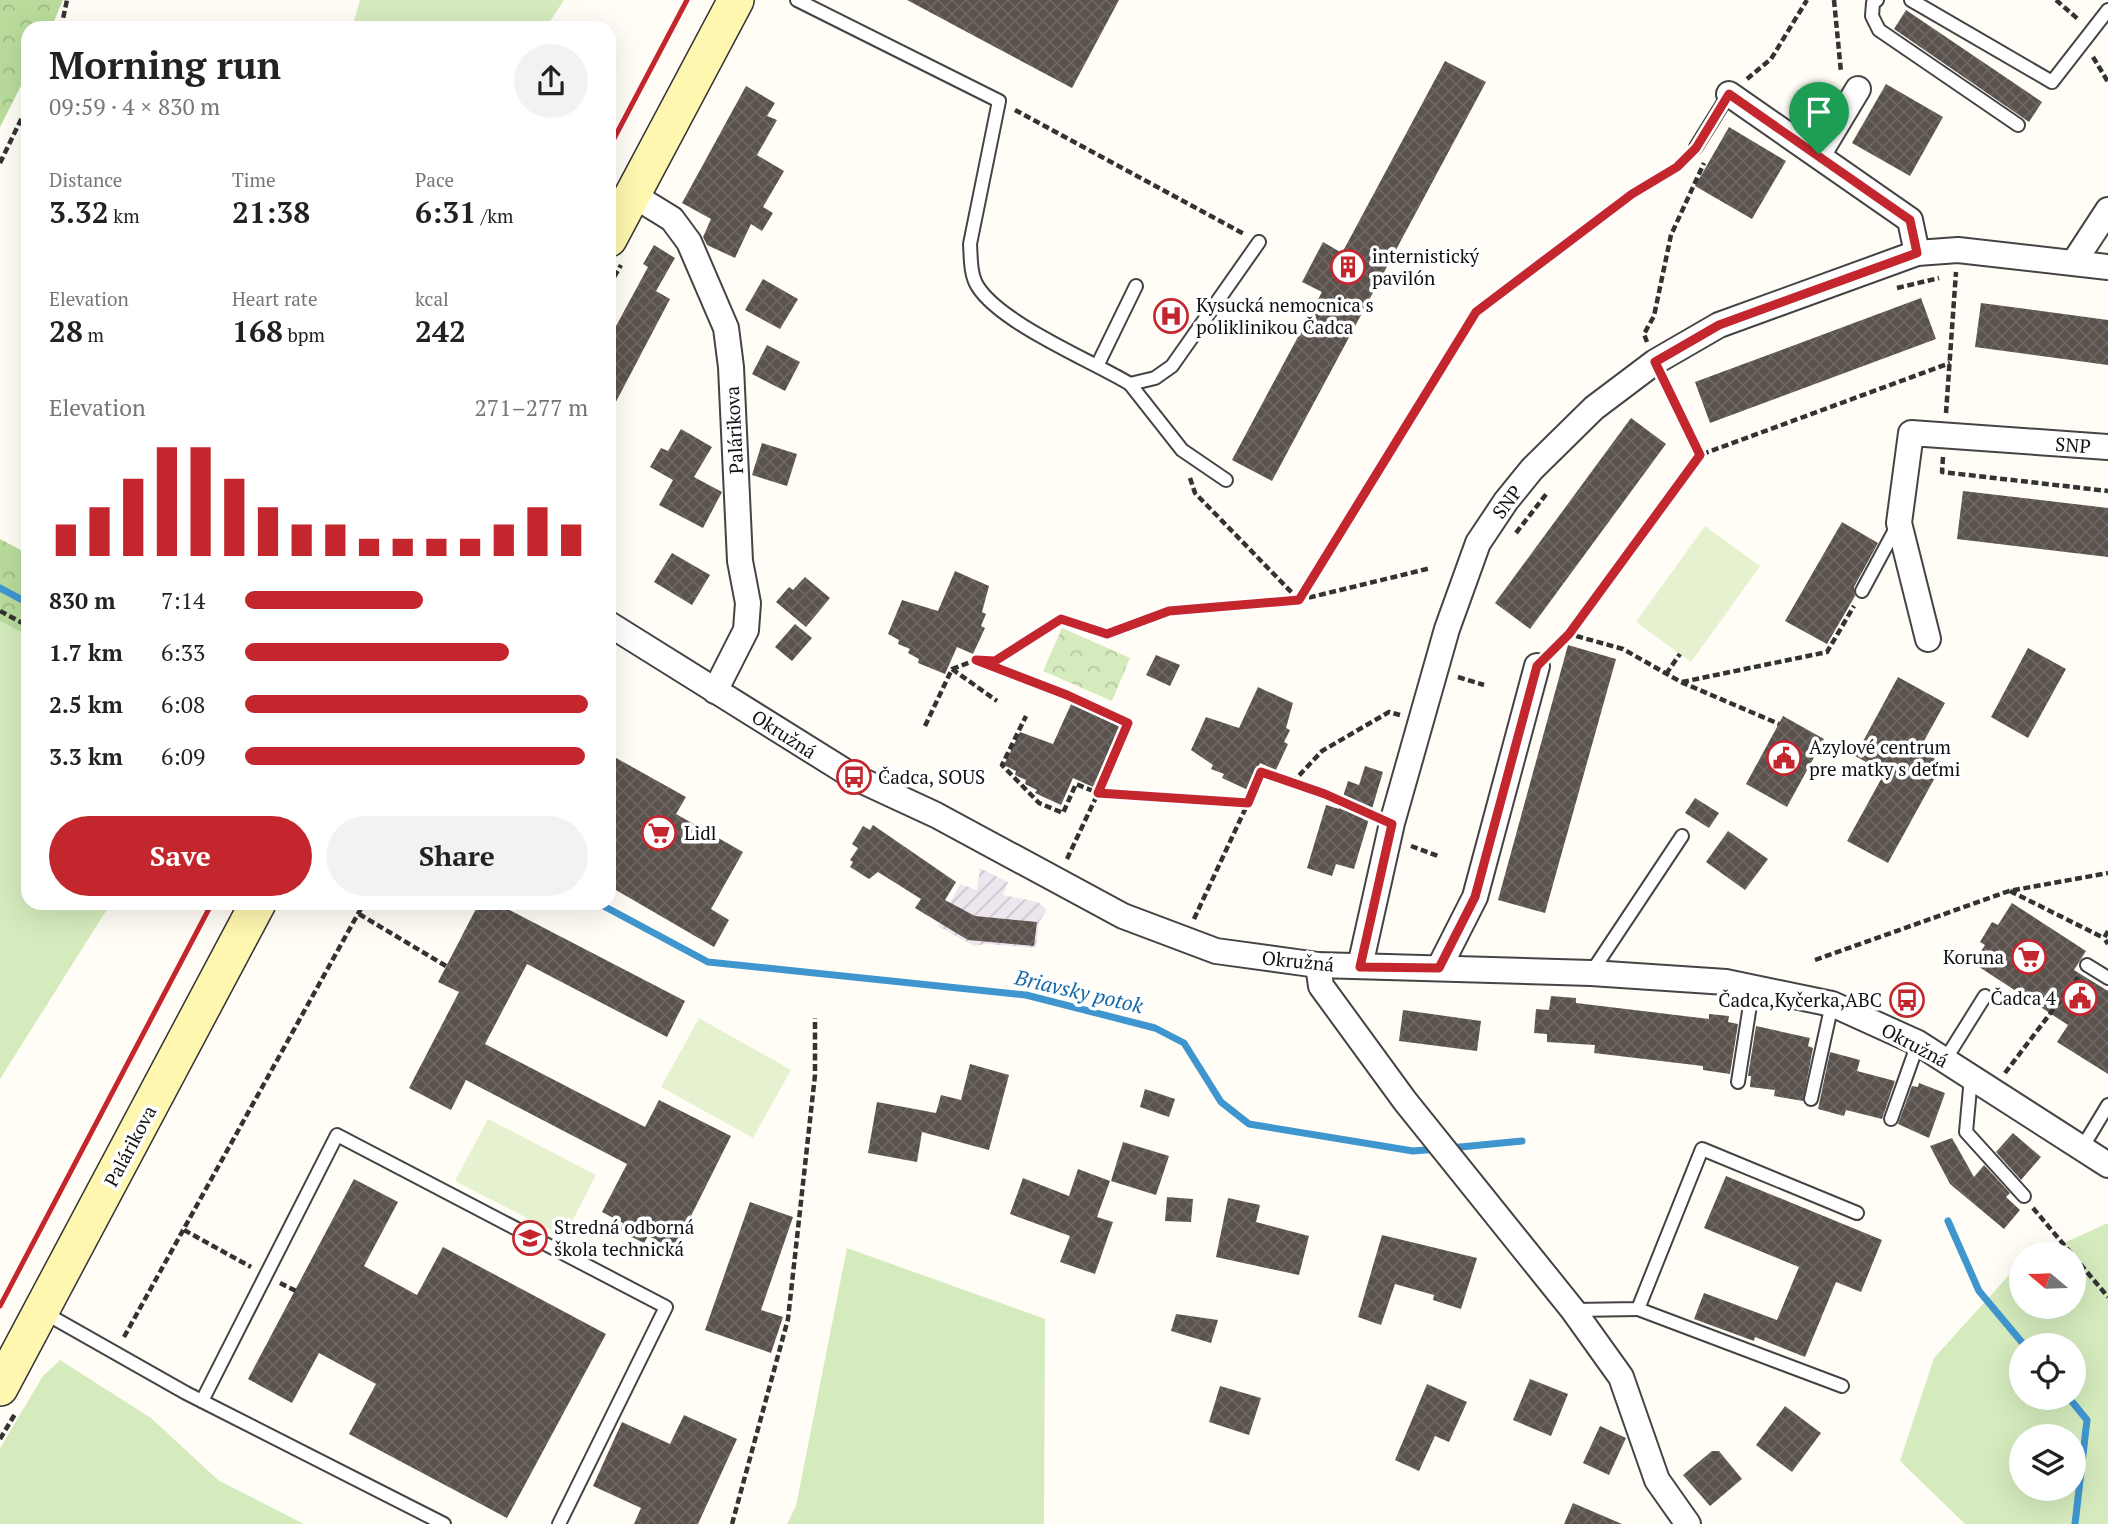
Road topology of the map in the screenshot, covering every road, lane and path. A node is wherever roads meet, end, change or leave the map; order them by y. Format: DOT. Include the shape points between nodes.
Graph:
graph roads {
  1 [pos="66,0"];
  2 [pos="736,0"];
  3 [pos="797,0"];
  4 [pos="1807,0"];
  5 [pos="1834,0"];
  6 [pos="1877,0"];
  7 [pos="1911,0"];
  8 [pos="2108,10"];
  9 [pos="62,21"];
  10 [pos="1729,94"];
  11 [pos="1852,99"];
  12 [pos="999,101"];
  13 [pos="21,120"];
  14 [pos="2018,125"];
  15 [pos="1696,148"];
  16 [pos="1819,154"];
  17 [pos="0,163"];
  18 [pos="633,195"];
  19 [pos="2108,210"];
  20 [pos="616,226"];
  21 [pos="1259,242"];
  22 [pos="1917,253"];
  23 [pos="2074,262"];
  24 [pos="2108,267"];
  25 [pos="1970,275"];
  26 [pos="1136,286"];
  27 [pos="1892,290"];
  28 [pos="1950,363"];
  29 [pos="1098,364"];
  30 [pos="1663,372"];
  31 [pos="1130,384"];
  32 [pos="1652,389"];
  33 [pos="2108,447"];
  34 [pos="1182,450"];
  35 [pos="1700,455"];
  36 [pos="1226,480"];
  37 [pos="1554,484"];
  38 [pos="1899,523"];
  39 [pos="1516,534"];
  40 [pos="1431,568"];
  41 [pos="1863,591"];
  42 [pos="1299,600"];
  43 [pos="0,611"];
  44 [pos="21,622"];
  45 [pos="616,628"];
  46 [pos="1569,634"];
  47 [pos="1928,639"];
  48 [pos="1680,654"];
  49 [pos="976,660"];
  50 [pos="1537,666"];
  51 [pos="952,669"];
  52 [pos="1666,674"];
  53 [pos="1454,676"];
  54 [pos="1681,682"];
  55 [pos="1484,685"];
  56 [pos="715,691"];
  57 [pos="997,701"];
  58 [pos="1026,716"];
  59 [pos="1422,721"];
  60 [pos="1779,724"];
  61 [pos="925,726"];
  62 [pos="1292,783"];
  63 [pos="1098,793"];
  64 [pos="1248,803"];
  65 [pos="1398,834"];
  66 [pos="1682,836"];
  67 [pos="1438,856"];
  68 [pos="1066,862"];
  69 [pos="2108,873"];
  70 [pos="2009,891"];
  71 [pos="254,910"];
  72 [pos="361,910"];
  73 [pos="359,914"];
  74 [pos="1194,919"];
  75 [pos="2108,931"];
  76 [pos="2104,939"];
  77 [pos="2108,944"];
  78 [pos="1815,960"];
  79 [pos="1318,965"];
  80 [pos="2087,965"];
  81 [pos="446,966"];
  82 [pos="1360,967"];
  83 [pos="1439,968"];
  84 [pos="1591,973"];
  85 [pos="2108,978"];
  86 [pos="1753,986"];
  87 [pos="1985,996"];
  88 [pos="1832,1004"];
  89 [pos="815,1018"];
  90 [pos="1918,1043"];
  91 [pos="1945,1060"];
  92 [pos="2005,1074"];
  93 [pos="1971,1077"];
  94 [pos="1738,1082"];
  95 [pos="1811,1099"];
  96 [pos="2108,1105"];
  97 [pos="1891,1119"];
  98 [pos="2082,1148"];
  99 [pos="2108,1164"];
  100 [pos="2024,1196"];
  101 [pos="1857,1213"];
  102 [pos="184,1230"];
  103 [pos="266,1276"];
  104 [pos="296,1291"];
  105 [pos="2108,1297"];
  106 [pos="1638,1309"];
  107 [pos="1573,1310"];
  108 [pos="43,1312"];
  109 [pos="115,1353"];
  110 [pos="1842,1387"];
  111 [pos="0,1388"];
  112 [pos="202,1401"];
  113 [pos="444,1524"];
  114 [pos="559,1524"];
  115 [pos="732,1524"];
  116 [pos="1688,1524"];
  1 -- 9 [label="path"];
  2 -- 18 [label="main road"];
  3 -- 12 [label="lane"];
  4 -- 10 [label="path" via="1771,59"];
  5 -- 11 [label="path"];
  6 -- 14 [label="lane" via="1872,16 1879,30"];
  7 -- 8 [label="lane" via="2052,82"];
  10 -- 15 [label="lane"];
  10 -- 16 [label="street"];
  11 -- 16 [label="street"];
  12 -- 21 [label="path"];
  12 -- 29 [label="lane" via="970,244 977,286 994,306"];
  13 -- 17 [label="path"];
  15 -- 30 [label="path" via="1705,158 1671,235 1654,316 1644,334"];
  15 -- 42 [label="path" via="1677,167 1632,194 1476,312"];
  16 -- 22 [label="street" via="1910,220"];
  18 -- 20 [label="main road"];
  18 -- 56 [label="street, Palárikova" via="671,219 689,242 726,328 740,561 748,603 746,630"];
  19 -- 23 [label="street"];
  21 -- 31 [label="lane" via="1172,366 1155,378"];
  22 -- 23 [label="street, SNP" via="1958,250"];
  22 -- 30 [label="street, SNP" via="1719,325"];
  23 -- 24 [label="street, SNP"];
  25 -- 27 [label="path" via="1956,273"];
  26 -- 29 [label="lane"];
  28 -- 35 [label="path"];
  29 -- 31 [label="lane"];
  30 -- 32 [label="path"];
  30 -- 35 [label="path"];
  30 -- 59 [label="street, SNP" via="1594,408 1532,469 1478,543 1447,629"];
  31 -- 34 [label="lane"];
  33 -- 38 [label="street, SNP" via="1911,433"];
  34 -- 36 [label="lane"];
  34 -- 42 [label="path" via="1195,494"];
  35 -- 46 [label="path"];
  37 -- 39 [label="path"];
  38 -- 41 [label="lane"];
  38 -- 47 [label="street, SNP"];
  40 -- 42 [label="path"];
  41 -- 54 [label="path" via="1827,652"];
  42 -- 49 [label="path" via="1169,611 1107,634 1061,619 995,661"];
  43 -- 44 [label="path"];
  45 -- 56 [label="street, Okružná"];
  46 -- 50 [label="path"];
  46 -- 52 [label="path" via="1623,649"];
  48 -- 52 [label="path"];
  49 -- 51 [label="path"];
  49 -- 63 [label="path" via="1128,723"];
  50 -- 83 [label="street" via="1475,897"];
  51 -- 57 [label="path"];
  51 -- 61 [label="path"];
  52 -- 54 [label="path"];
  53 -- 55 [label="path"];
  54 -- 60 [label="path"];
  56 -- 79 [label="street, Okružná" via="854,778 936,815 1124,916 1216,951"];
  58 -- 63 [label="path" via="1002,765 1039,803 1063,813 1076,784"];
  59 -- 62 [label="path" via="1389,712 1321,751"];
  59 -- 65 [label="street, SNP"];
  62 -- 64 [label="path" via="1261,772"];
  62 -- 65 [label="path"];
  63 -- 64 [label="path"];
  63 -- 68 [label="path"];
  64 -- 74 [label="path"];
  65 -- 67 [label="path"];
  65 -- 82 [label="street, SNP"];
  66 -- 84 [label="lane"];
  69 -- 70 [label="path"];
  70 -- 76 [label="path"];
  70 -- 78 [label="path"];
  71 -- 108 [label="main road, Palárikova"];
  72 -- 73 [label="path"];
  73 -- 81 [label="path"];
  73 -- 102 [label="path"];
  75 -- 76 [label="path"];
  76 -- 77 [label="path"];
  79 -- 82 [label="street, Okružná"];
  79 -- 107 [label="street" via="1321,986 1405,1101"];
  80 -- 85 [label="lane"];
  80 -- 92 [label="path"];
  82 -- 83 [label="street, Okružná"];
  83 -- 84 [label="street, Okružná"];
  84 -- 86 [label="street, Okružná"];
  86 -- 88 [label="street, Okružná"];
  86 -- 94 [label="lane"];
  87 -- 91 [label="lane"];
  88 -- 90 [label="street, Okružná"];
  88 -- 95 [label="lane"];
  89 -- 115 [label="path" via="816,1062 788,1319"];
  90 -- 91 [label="street, Okružná"];
  90 -- 97 [label="lane"];
  91 -- 93 [label="street, Okružná"];
  93 -- 98 [label="street, Okružná"];
  93 -- 100 [label="lane" via="1966,1132"];
  96 -- 98 [label="lane"];
  98 -- 99 [label="street, Okružná"];
  100 -- 105 [label="path"];
  101 -- 106 [label="lane" via="1702,1149"];
  102 -- 103 [label="path"];
  102 -- 109 [label="path"];
  103 -- 104 [label="path"];
  103 -- 112 [label="lane"];
  103 -- 114 [label="lane" via="337,1135 666,1307"];
  106 -- 107 [label="lane"];
  106 -- 110 [label="lane"];
  107 -- 116 [label="street" via="1621,1377 1657,1480"];
  108 -- 109 [label="lane"];
  108 -- 111 [label="main road, Palárikova"];
  109 -- 112 [label="lane"];
  112 -- 113 [label="lane"];
}
